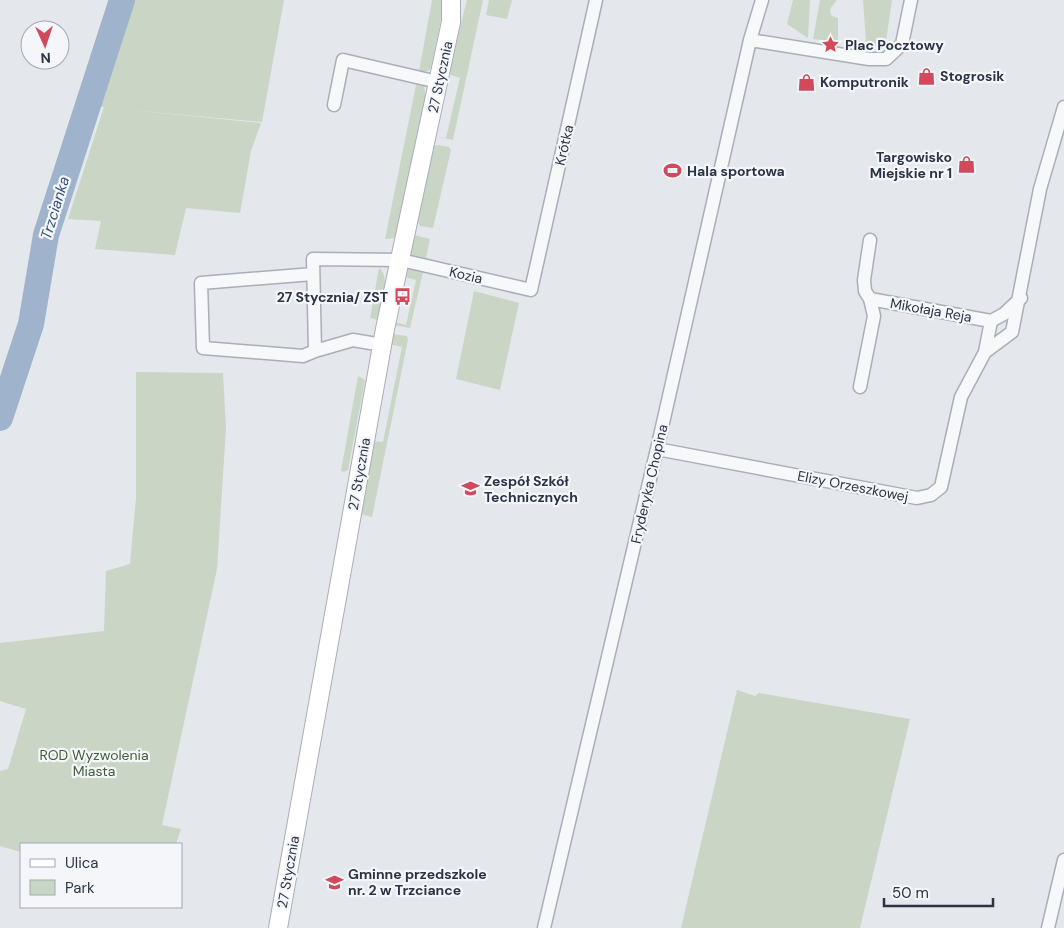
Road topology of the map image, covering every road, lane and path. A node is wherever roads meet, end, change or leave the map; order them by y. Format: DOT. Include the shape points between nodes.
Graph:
graph roads {
  1 [pos="451,0"];
  2 [pos="463,0"];
  3 [pos="596,0"];
  4 [pos="762,0"];
  5 [pos="911,0"];
  6 [pos="452,22"];
  7 [pos="750,40"];
  8 [pos="438,82"];
  9 [pos="334,105"];
  10 [pos="1064,107"];
  11 [pos="870,240"];
  12 [pos="400,260"];
  13 [pos="313,274"];
  14 [pos="531,290"];
  15 [pos="1021,298"];
  16 [pos="870,299"];
  17 [pos="991,321"];
  18 [pos="382,344"];
  19 [pos="316,351"];
  20 [pos="985,352"];
  21 [pos="860,387"];
  22 [pos="657,449"];
  23 [pos="1064,860"];
  24 [pos="278,928"];
  25 [pos="544,928"];
  26 [pos="1048,928"];
  1 -- 6 [label="main road, 27 Stycznia"];
  2 -- 6 [label="main road, 27 Stycznia"];
  3 -- 14 [label="street, Krótka"];
  4 -- 7 [label="street"];
  5 -- 7 [label="street" via="902,44 886,59 874,60"];
  6 -- 8 [label="main road, 27 Stycznia"];
  7 -- 22 [label="street, Fryderyka Chopina"];
  8 -- 9 [label="street" via="343,60"];
  8 -- 12 [label="main road, 27 Stycznia"];
  10 -- 15 [label="street, Elizy Orzeszkowej" via="1040,189"];
  11 -- 16 [label="street, Mikołaja Reja" via="864,280"];
  12 -- 13 [label="street, Kozia" via="313,259"];
  12 -- 14 [label="street, Kozia"];
  12 -- 18 [label="main road, 27 Stycznia"];
  13 -- 19 [label="street"];
  13 -- 19 [label="street" via="201,283 204,348 303,356"];
  15 -- 17 [label="street, Mikołaja Reja"];
  15 -- 20 [label="street, Elizy Orzeszkowej" via="1012,332"];
  16 -- 17 [label="street, Mikołaja Reja"];
  16 -- 21 [label="street, Mikołaja Reja" via="874,316"];
  17 -- 20 [label="street, Mikołaja Reja"];
  18 -- 19 [label="street" via="353,340"];
  18 -- 24 [label="main road, 27 Stycznia"];
  20 -- 22 [label="street, Elizy Orzeszkowej" via="961,397 941,487 931,495 917,498"];
  22 -- 25 [label="street, Fryderyka Chopina"];
  23 -- 26 [label="street"];
}
